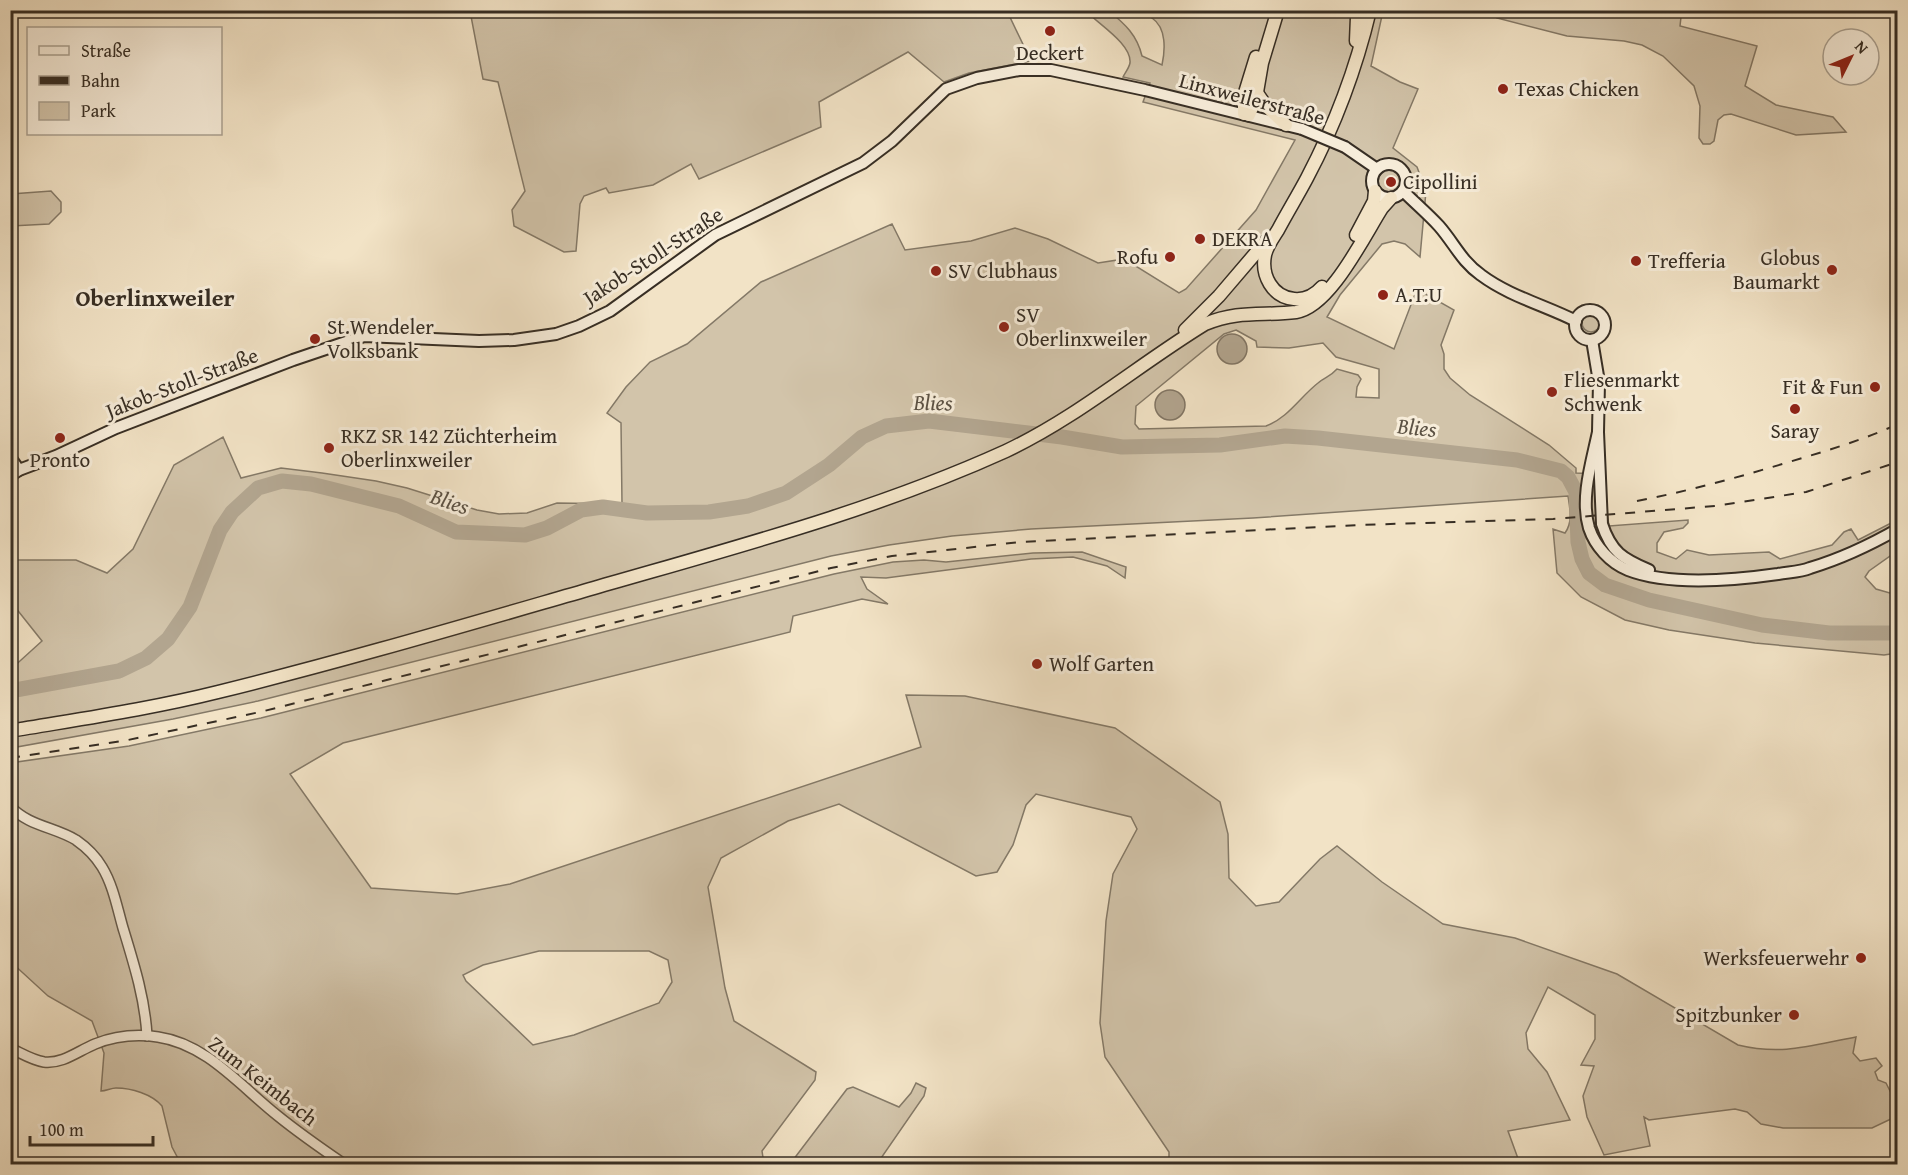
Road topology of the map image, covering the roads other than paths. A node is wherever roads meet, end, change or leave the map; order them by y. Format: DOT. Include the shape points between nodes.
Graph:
graph roads {
  1 [pos="1272,10"];
  2 [pos="1278,10"];
  3 [pos="1355,10"];
  4 [pos="1370,10"];
  5 [pos="1145,90"];
  6 [pos="1257,93"];
  7 [pos="1343,100"];
  8 [pos="1246,114"];
  9 [pos="1286,125"];
  10 [pos="1377,169"];
  11 [pos="1308,177"];
  12 [pos="1375,191"];
  13 [pos="1403,191"];
  14 [pos="1390,198"];
  15 [pos="1576,321"];
  16 [pos="1592,340"];
  17 [pos="1146,364"];
  18 [pos="10,457"];
  19 [pos="15,473"];
  20 [pos="1898,529"];
  21 [pos="10,731"];
  22 [pos="10,807"];
  23 [pos="147,1036"];
  24 [pos="10,1048"];
  25 [pos="344,1164"];
  1 -- 8 [label="highway" via="1244,96"];
  2 -- 6 [label="highway"];
  3 -- 7 [label="highway" via="1358,33"];
  4 -- 7 [label="highway"];
  5 -- 8 [label="main road, Linxweilerstraße"];
  5 -- 19 [label="main road, Jakob-Stoll-Straße" via="1036,69 999,73 954,85 863,163 720,232 610,311 579,326 514,340 364,336 117,428"];
  6 -- 8 [label="highway"];
  6 -- 9 [label="highway"];
  7 -- 11 [label="highway"];
  8 -- 9 [label="main road, Linxweilerstraße"];
  9 -- 10 [label="main road, Linxweilerstraße, bridge" via="1346,147"];
  10 -- 12 [label="main road" via="1372,179"];
  10 -- 13 [label="main road, Linxweilerstraße" via="1388,164 1400,168 1406,176"];
  11 -- 12 [label="highway" via="1266,253 1268,280 1281,295 1290,298 1307,297 1325,284 1364,221"];
  11 -- 17 [label="highway" via="1267,240 1242,270 1172,343"];
  12 -- 14 [label="main road"];
  13 -- 14 [label="main road"];
  13 -- 15 [label="main road, Linxweilerstraße" via="1479,274 1504,290"];
  14 -- 17 [label="highway" via="1330,290 1315,303 1296,312 1249,313 1217,319"];
  15 -- 16 [label="main road, Linxweilerstraße" via="1579,334"];
  15 -- 16 [label="main road" via="1588,310 1601,314 1604,332"];
  16 -- 20 [label="main road" via="1599,382 1602,524 1614,557 1652,571 1699,580 1744,579 1808,569 1871,545"];
  17 -- 21 [label="highway" via="1102,395 1008,449 846,513 216,693"];
  18 -- 19 [label="main road"];
  22 -- 23 [label="street" via="25,818 75,840 101,865 138,979"];
  23 -- 24 [label="street, Zum Keimbach" via="108,1040 52,1062 35,1060"];
  23 -- 25 [label="street, Zum Keimbach" via="178,1042 205,1056"];
}
